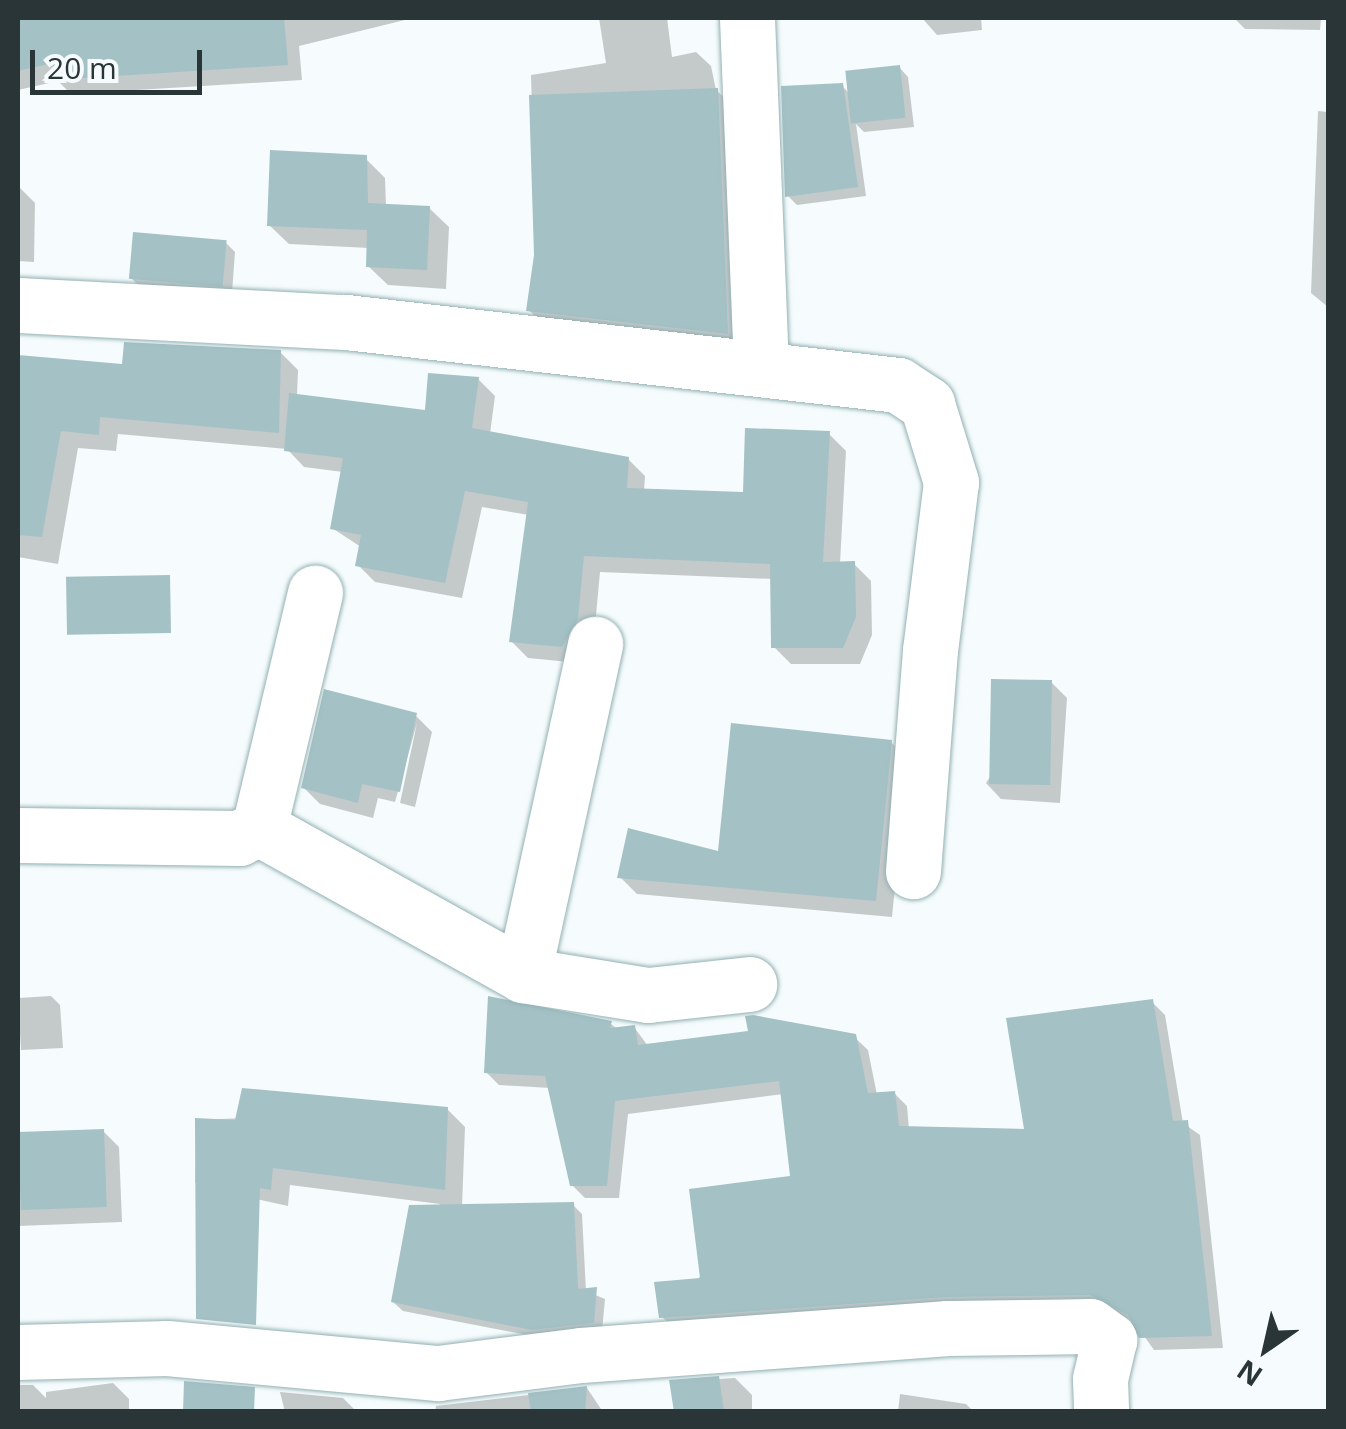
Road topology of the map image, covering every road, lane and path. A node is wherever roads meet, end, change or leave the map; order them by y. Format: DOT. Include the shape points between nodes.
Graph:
graph roads {
  1 [pos="747,18"];
  2 [pos="18,304"];
  3 [pos="760,369"];
  4 [pos="314,593"];
  5 [pos="595,644"];
  6 [pos="258,828"];
  7 [pos="18,835"];
  8 [pos="913,871"];
  9 [pos="523,975"];
  10 [pos="748,984"];
  11 [pos="18,1352"];
  12 [pos="1101,1412"];
  1 -- 3 [label="street"];
  2 -- 3 [label="street" via="346,322"];
  3 -- 8 [label="street" via="898,384 927,404 951,482"];
  4 -- 6 [label="street"];
  5 -- 9 [label="street"];
  6 -- 7 [label="street" via="239,838"];
  6 -- 9 [label="street"];
  9 -- 10 [label="street" via="648,994"];
  11 -- 12 [label="street" via="167,1348 438,1373 581,1354 948,1328 1090,1326 1109,1340"];
}
